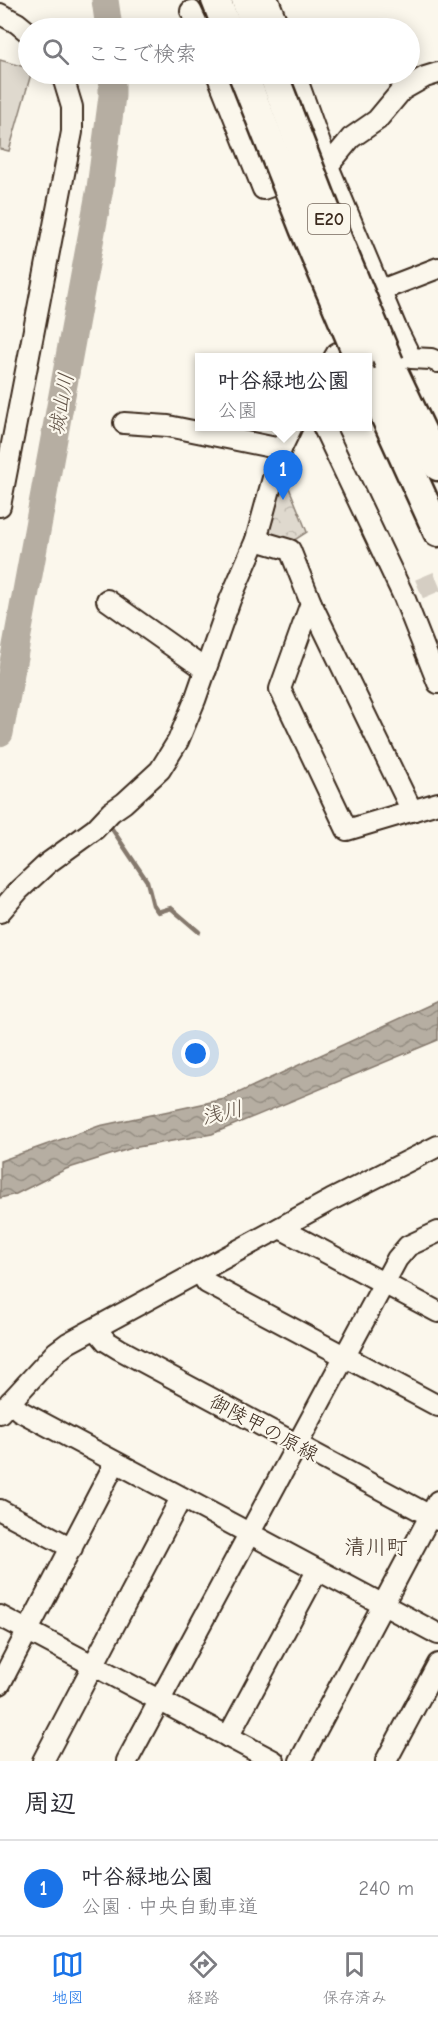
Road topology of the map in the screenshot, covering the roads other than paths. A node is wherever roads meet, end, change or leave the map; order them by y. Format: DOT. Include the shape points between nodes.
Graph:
graph roads {
  1 [pos="246,0"];
  2 [pos="268,0"];
  3 [pos="0,14"];
  4 [pos="252,18"];
  5 [pos="275,18"];
  6 [pos="18,24"];
  7 [pos="438,74"];
  8 [pos="420,80"];
  9 [pos="65,84"];
  10 [pos="221,84"];
  11 [pos="247,84"];
  12 [pos="277,84"];
  13 [pos="299,84"];
  14 [pos="413,84"];
  15 [pos="328,166"];
  16 [pos="438,268"];
  17 [pos="381,290"];
  18 [pos="396,328"];
  19 [pos="337,353"];
  20 [pos="357,353"];
  21 [pos="438,362"];
  22 [pos="378,369"];
  23 [pos="123,423"];
  24 [pos="290,431"];
  25 [pos="326,431"];
  26 [pos="281,449"];
  27 [pos="438,466"];
  28 [pos="0,506"];
  29 [pos="438,532"];
  30 [pos="256,540"];
  31 [pos="107,600"];
  32 [pos="311,603"];
  33 [pos="206,670"];
  34 [pos="438,683"];
  35 [pos="438,802"];
  36 [pos="412,811"];
  37 [pos="0,912"];
  38 [pos="438,1146"];
  39 [pos="280,1228"];
  40 [pos="438,1232"];
  41 [pos="199,1271"];
  42 [pos="383,1284"];
  43 [pos="438,1312"];
  44 [pos="96,1329"];
  45 [pos="343,1356"];
  46 [pos="438,1406"];
  47 [pos="5,1407"];
  48 [pos="297,1445"];
  49 [pos="115,1463"];
  50 [pos="181,1498"];
  51 [pos="0,1510"];
  52 [pos="435,1512"];
  53 [pos="249,1534"];
  54 [pos="72,1548"];
  55 [pos="317,1571"];
  56 [pos="382,1606"];
  57 [pos="0,1616"];
  58 [pos="28,1631"];
  59 [pos="438,1634"];
  60 [pos="438,1664"];
  61 [pos="93,1665"];
  62 [pos="0,1684"];
  63 [pos="160,1701"];
  64 [pos="228,1737"];
  65 [pos="43,1761"];
  66 [pos="128,1761"];
  67 [pos="274,1761"];
  68 [pos="300,1761"];
  69 [pos="386,1761"];
  1 -- 4 [label="highway"];
  2 -- 5 [label="street"];
  3 -- 6 [label="street"];
  7 -- 8 [label="street"];
  9 -- 28 [label="street" via="72,107 72,132"];
  10 -- 15 [label="street" via="263,189"];
  11 -- 20 [label="highway, E20, bridge"];
  12 -- 22 [label="highway, E20, bridge" via="329,219"];
  13 -- 15 [label="street"];
  14 -- 15 [label="street" via="402,90 377,120 351,138"];
  15 -- 17 [label="street"];
  16 -- 17 [label="street"];
  17 -- 18 [label="street"];
  18 -- 19 [label="street"];
  18 -- 21 [label="street" via="411,358"];
  22 -- 27 [label="highway, E20"];
  22 -- 29 [label="highway, E20"];
  23 -- 26 [label="street" via="168,426"];
  24 -- 26 [label="street"];
  25 -- 34 [label="street" via="412,593"];
  26 -- 30 [label="street"];
  30 -- 32 [label="street" via="290,550"];
  30 -- 33 [label="street"];
  31 -- 33 [label="street"];
  32 -- 36 [label="street"];
  32 -- 36 [label="street" via="280,689 347,830"];
  33 -- 37 [label="street" via="178,741 160,770 95,829 48,863"];
  35 -- 36 [label="street"];
  38 -- 39 [label="street"];
  39 -- 41 [label="street"];
  39 -- 42 [label="street"];
  40 -- 42 [label="street" via="408,1246"];
  41 -- 44 [label="street"];
  41 -- 45 [label="street" via="207,1282"];
  42 -- 43 [label="street"];
  42 -- 45 [label="street"];
  44 -- 47 [label="street" via="56,1352"];
  44 -- 48 [label="street, 御陵甲の原線" via="119,1349"];
  45 -- 46 [label="street"];
  45 -- 48 [label="street"];
  47 -- 49 [label="street" via="20,1411"];
  48 -- 52 [label="street, 御陵甲の原線"];
  48 -- 53 [label="street"];
  49 -- 50 [label="street"];
  49 -- 54 [label="street"];
  50 -- 53 [label="street"];
  50 -- 61 [label="street"];
  51 -- 54 [label="street"];
  52 -- 56 [label="street"];
  53 -- 55 [label="street"];
  53 -- 63 [label="street"];
  54 -- 58 [label="street"];
  55 -- 56 [label="street"];
  55 -- 64 [label="street"];
  56 -- 59 [label="street"];
  56 -- 68 [label="street"];
  57 -- 58 [label="street"];
  58 -- 61 [label="street"];
  58 -- 62 [label="street"];
  60 -- 69 [label="street"];
  61 -- 63 [label="street"];
  61 -- 65 [label="street"];
  63 -- 64 [label="street"];
  63 -- 66 [label="street"];
  64 -- 67 [label="street"];
}
